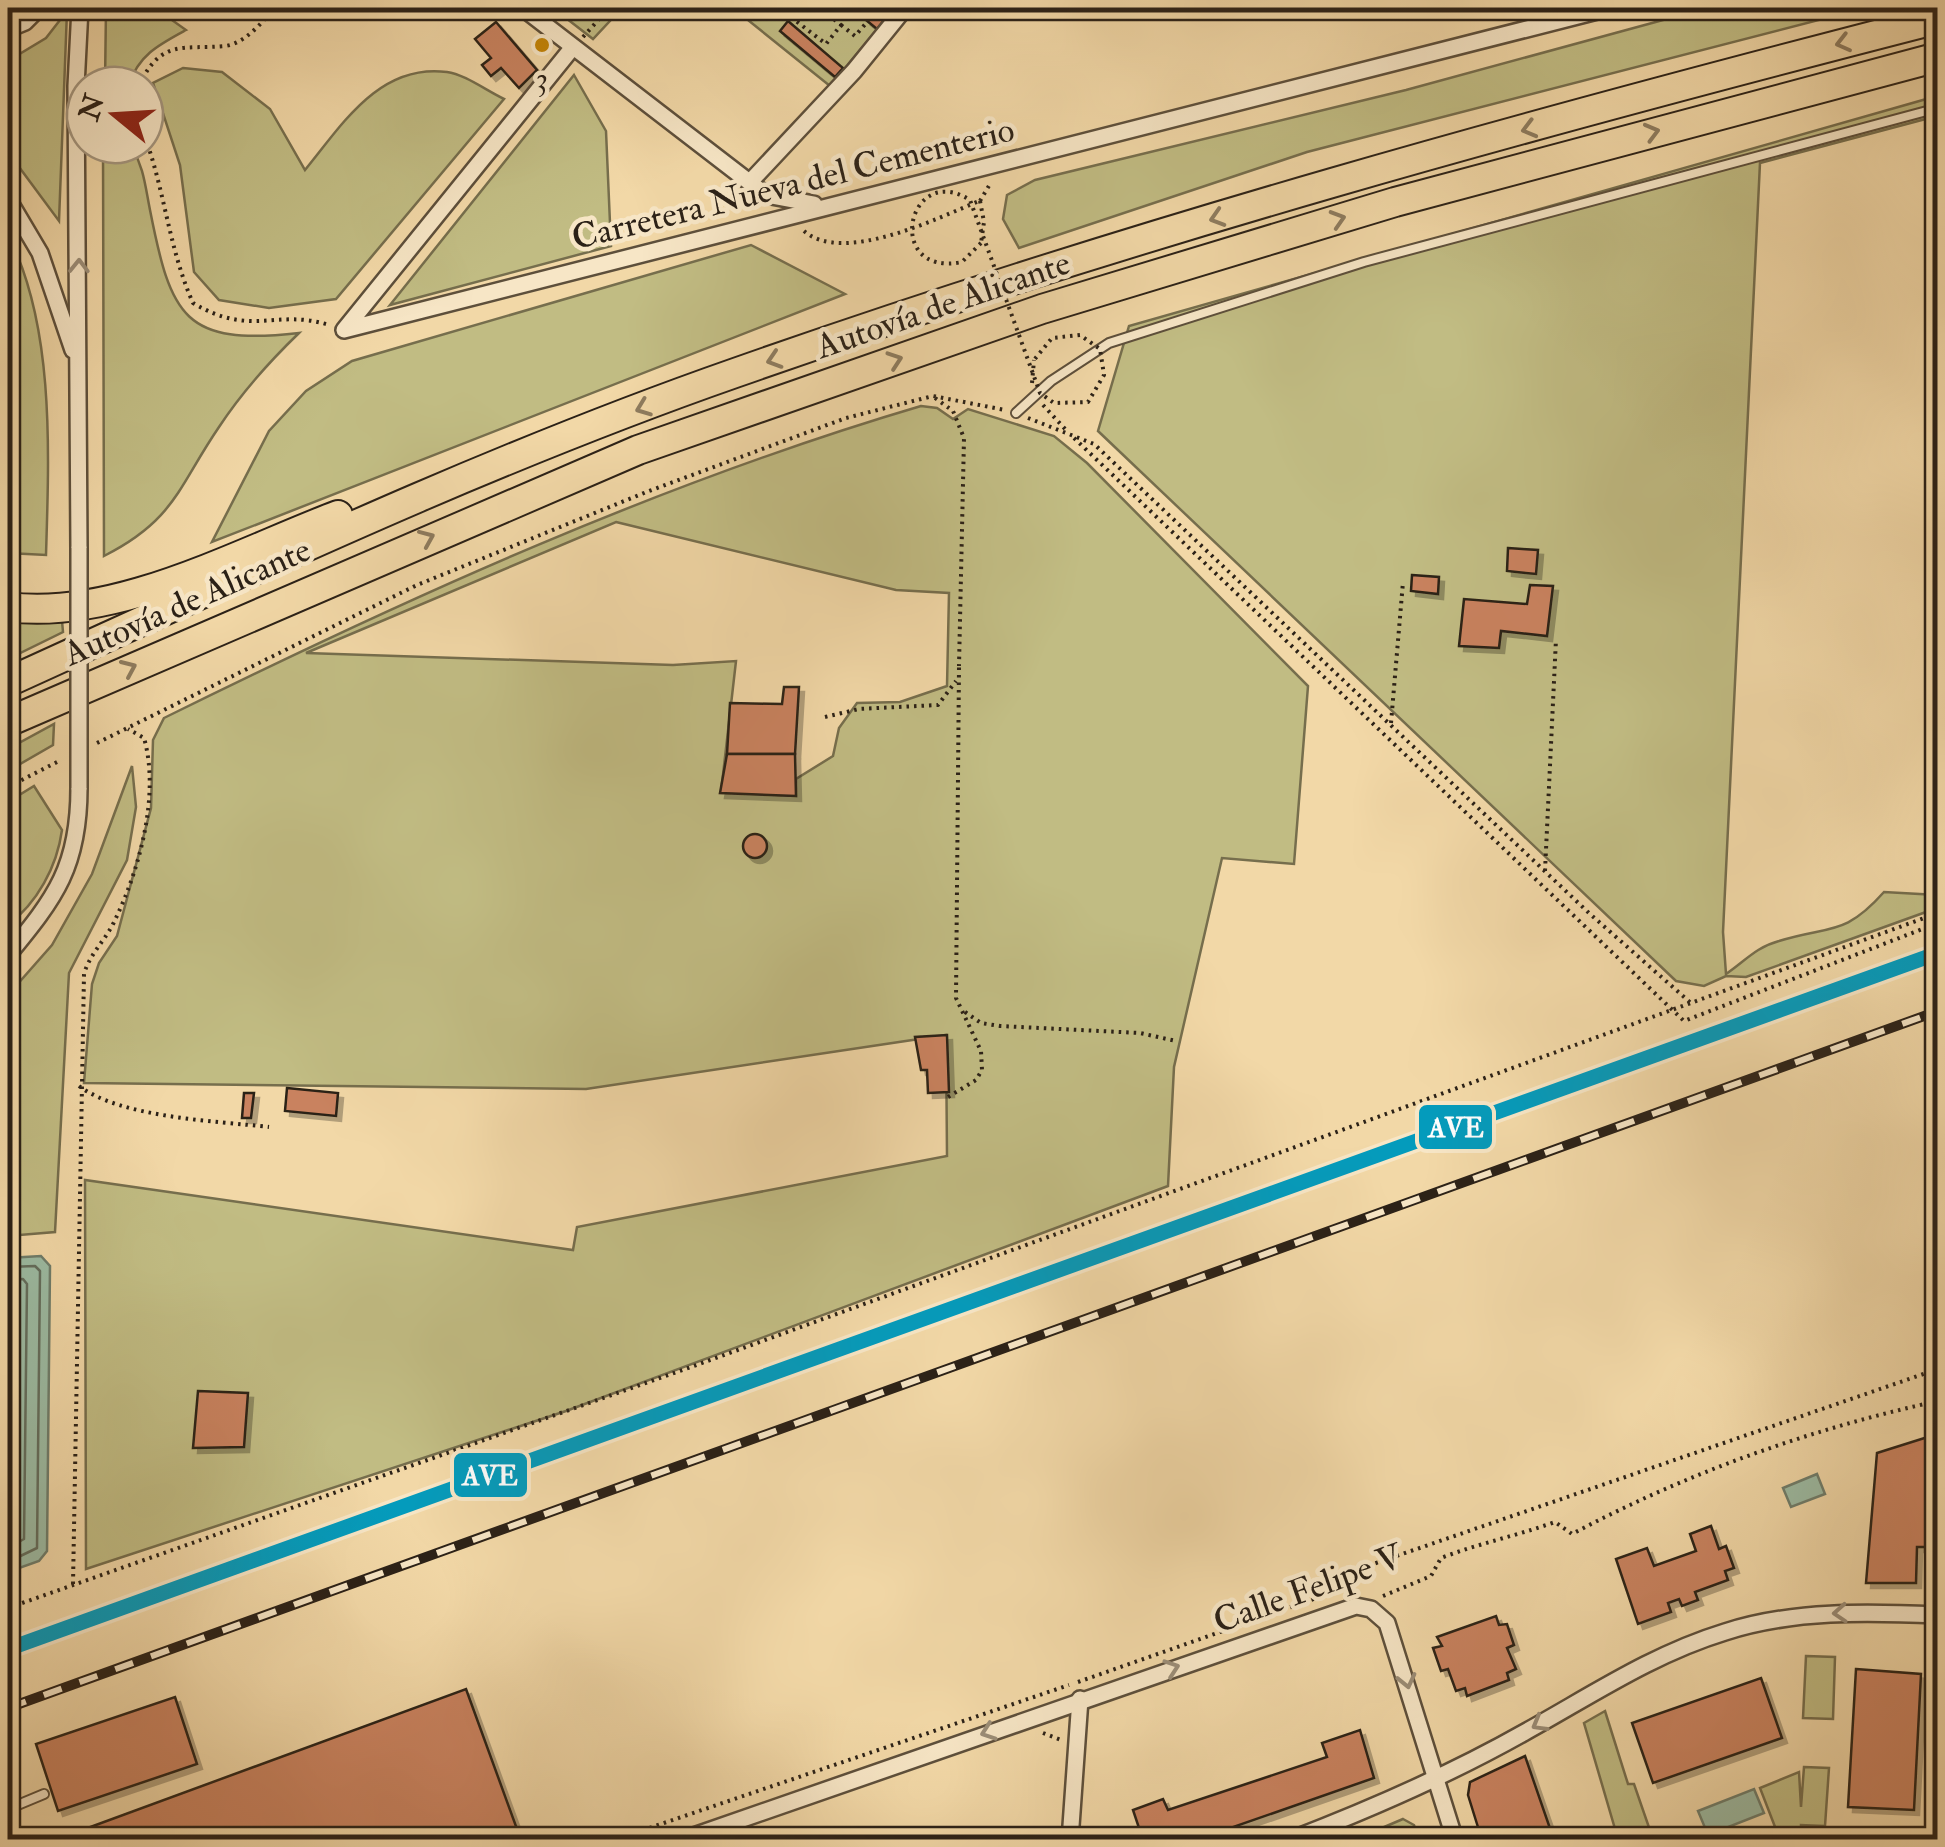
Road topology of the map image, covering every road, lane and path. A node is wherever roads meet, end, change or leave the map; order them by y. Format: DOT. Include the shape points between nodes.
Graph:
graph roads {
  1 [pos="39,8"];
  2 [pos="80,8"];
  3 [pos="274,8"];
  4 [pos="523,8"];
  5 [pos="609,8"];
  6 [pos="778,8"];
  7 [pos="820,8"];
  8 [pos="906,8"];
  9 [pos="1609,8"];
  10 [pos="1938,19"];
  11 [pos="868,21"];
  12 [pos="841,25"];
  13 [pos="8,29"];
  14 [pos="573,48"];
  15 [pos="1938,57"];
  16 [pos="154,65"];
  17 [pos="1938,108"];
  18 [pos="154,165"];
  19 [pos="750,182"];
  20 [pos="8,198"];
  21 [pos="822,207"];
  22 [pos="796,213"];
  23 [pos="344,330"];
  24 [pos="1034,360"];
  25 [pos="77,364"];
  26 [pos="933,396"];
  27 [pos="1016,413"];
  28 [pos="1071,435"];
  29 [pos="444,484"];
  30 [pos="1403,582"];
  31 [pos="8,607"];
  32 [pos="1556,639"];
  33 [pos="958,666"];
  34 [pos="8,682"];
  35 [pos="824,718"];
  36 [pos="8,722"];
  37 [pos="1391,724"];
  38 [pos="128,728"];
  39 [pos="94,745"];
  40 [pos="76,753"];
  41 [pos="8,788"];
  42 [pos="1545,871"];
  43 [pos="1938,913"];
  44 [pos="1938,924"];
  45 [pos="14,944"];
  46 [pos="8,955"];
  47 [pos="956,998"];
  48 [pos="1692,1005"];
  49 [pos="1675,1012"];
  50 [pos="1176,1041"];
  51 [pos="78,1086"];
  52 [pos="948,1097"];
  53 [pos="269,1127"];
  54 [pos="1938,1368"];
  55 [pos="1938,1402"];
  56 [pos="72,1585"];
  57 [pos="1356,1606"];
  58 [pos="8,1608"];
  59 [pos="1938,1614"];
  60 [pos="1080,1699"];
  61 [pos="1031,1716"];
  62 [pos="1060,1755"];
  63 [pos="1433,1778"];
  64 [pos="44,1794"];
  65 [pos="8,1809"];
  66 [pos="614,1840"];
  67 [pos="682,1840"];
  68 [pos="1070,1840"];
  69 [pos="1290,1840"];
  70 [pos="1454,1840"];
  1 -- 13 [label="street"];
  25 -- 2 [label="street, one-way"];
  3 -- 16 [label="path" via="228,46 192,44 162,54"];
  4 -- 14 [label="street"];
  5 -- 14 [label="path"];
  6 -- 12 [label="path" via="826,44"];
  7 -- 12 [label="path"];
  8 -- 19 [label="street"];
  9 -- 21 [label="street, Carretera Nueva del Cementerio"];
  10 -- 29 [label="highway, Autovía de Alicante, one-way" via="1409,162 1018,280 734,373"];
  11 -- 12 [label="path" via="855,36"];
  14 -- 19 [label="street"];
  14 -- 23 [label="street"];
  36 -- 15 [label="highway, Autovía de Alicante, one-way" via="638,450 1042,308 1395,202"];
  17 -- 27 [label="lane" via="1364,262 1110,344"];
  18 -- 23 [label="path" via="176,262 194,303 240,324 312,320"];
  19 -- 21 [label="street" via="784,202"];
  20 -- 25 [label="street" via="40,253"];
  21 -- 22 [label="street, Carretera Nueva del Cementerio"];
  22 -- 23 [label="street, Carretera Nueva del Cementerio"];
  22 -- 24 [label="path, bridge" via="806,235 842,242 894,235 980,200 984,222 981,243 962,262 935,262 920,254 911,234 916,208 933,194 946,191 970,200 1040,393 1054,404 1088,402 1104,374 1100,349 1080,335 1052,338"];
  25 -- 45 [label="street, bridge" via="75,848 39,920"];
  26 -- 27 [label="path"];
  26 -- 33 [label="path" via="953,411 964,438"];
  26 -- 38 [label="path" via="828,424 417,585"];
  27 -- 37 [label="path" via="1094,444"];
  28 -- 49 [label="path"];
  29 -- 31 [label="highway" via="374,501 103,603"];
  29 -- 34 [label="highway, Autovía de Alicante"];
  30 -- 37 [label="path"];
  32 -- 42 [label="path"];
  33 -- 35 [label="path" via="950,694 938,705"];
  33 -- 47 [label="path"];
  37 -- 42 [label="path"];
  38 -- 39 [label="path"];
  38 -- 51 [label="path" via="144,738 148,754 147,811 116,918 84,974"];
  40 -- 41 [label="path"];
  42 -- 48 [label="path"];
  43 -- 48 [label="path"];
  44 -- 49 [label="path" via="1684,1020"];
  45 -- 46 [label="street"];
  47 -- 50 [label="path" via="982,1023"];
  47 -- 52 [label="path" via="982,1051 982,1070"];
  48 -- 49 [label="path"];
  49 -- 56 [label="path"];
  51 -- 53 [label="path" via="94,1098 175,1116"];
  51 -- 56 [label="path"];
  54 -- 66 [label="path" via="1353,1571 1325,1595"];
  55 -- 57 [label="path, Calle Felipe V" via="1717,1467 1654,1490 1572,1534 1555,1522 1502,1542 1489,1540 1442,1558 1431,1576"];
  56 -- 58 [label="path"];
  60 -- 57 [label="street, Calle Felipe V, one-way"];
  57 -- 63 [label="street, one-way" via="1371,1609 1386,1624"];
  59 -- 63 [label="street, one-way" via="1816,1614 1728,1630 1640,1666"];
  60 -- 61 [label="street, Calle Felipe V"];
  60 -- 68 [label="street"];
  61 -- 62 [label="path" via="1040,1732 1061,1738"];
  61 -- 67 [label="street, Calle Felipe V, one-way"];
  63 -- 69 [label="street"];
  63 -- 70 [label="street"];
  64 -- 65 [label="lane"];
}
